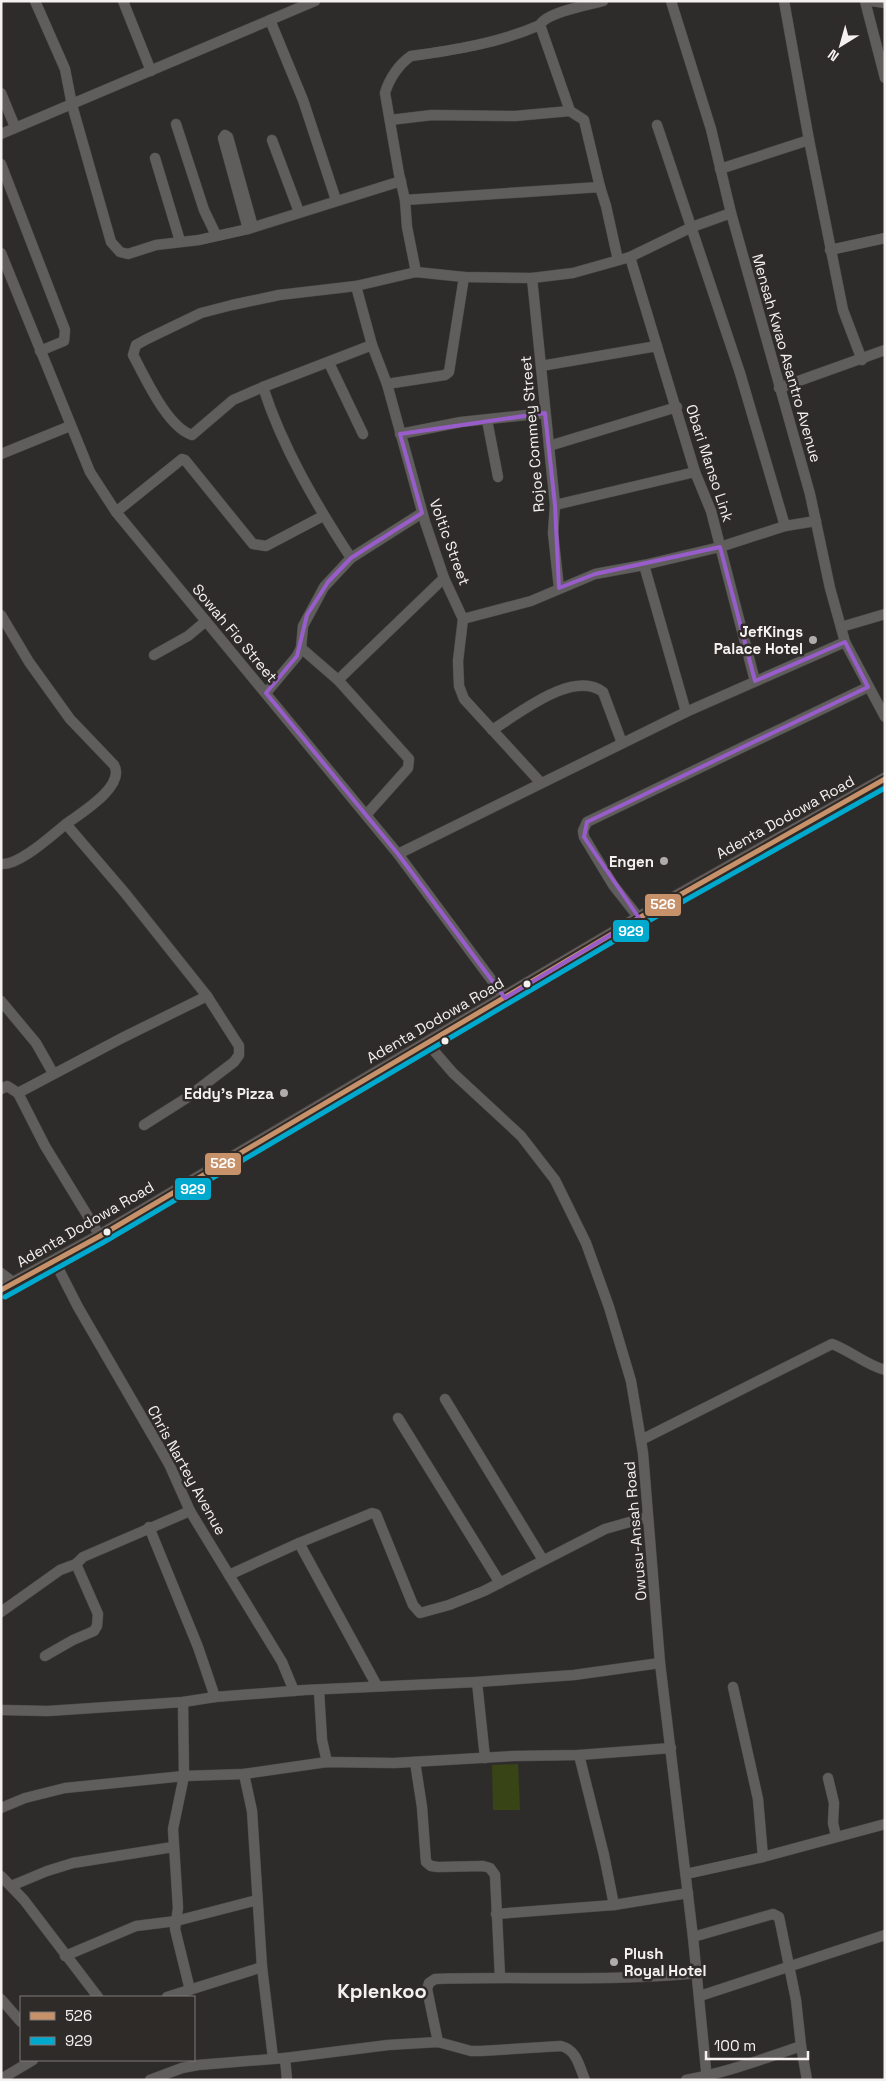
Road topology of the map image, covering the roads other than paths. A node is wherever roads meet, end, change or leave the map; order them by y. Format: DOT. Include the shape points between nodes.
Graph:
graph roads {
  1 [pos="35,1"];
  2 [pos="315,1"];
  3 [pos="603,1"];
  4 [pos="671,1"];
  5 [pos="784,1"];
  6 [pos="864,1"];
  7 [pos="872,1"];
  8 [pos="127,2"];
  9 [pos="885,3"];
  10 [pos="270,20"];
  11 [pos="540,25"];
  12 [pos="151,71"];
  13 [pos="885,78"];
  14 [pos="1,93"];
  15 [pos="72,105"];
  16 [pos="570,111"];
  17 [pos="390,120"];
  18 [pos="176,124"];
  19 [pos="657,125"];
  20 [pos="15,127"];
  21 [pos="1,134"];
  22 [pos="272,140"];
  23 [pos="808,140"];
  24 [pos="155,158"];
  25 [pos="1,164"];
  26 [pos="720,169"];
  27 [pos="235,170"];
  28 [pos="401,181"];
  29 [pos="600,187"];
  30 [pos="336,200"];
  31 [pos="405,200"];
  32 [pos="299,212"];
  33 [pos="731,213"];
  34 [pos="251,228"];
  35 [pos="692,228"];
  36 [pos="216,235"];
  37 [pos="885,238"];
  38 [pos="180,241"];
  39 [pos="830,250"];
  40 [pos="1,253"];
  41 [pos="630,257"];
  42 [pos="618,260"];
  43 [pos="416,272"];
  44 [pos="464,277"];
  45 [pos="532,278"];
  46 [pos="356,286"];
  47 [pos="372,345"];
  48 [pos="657,346"];
  49 [pos="885,350"];
  50 [pos="40,351"];
  51 [pos="862,360"];
  52 [pos="329,362"];
  53 [pos="541,366"];
  54 [pos="387,384"];
  55 [pos="263,387"];
  56 [pos="779,388"];
  57 [pos="677,407"];
  58 [pos="545,413"];
  59 [pos="487,420"];
  60 [pos="70,426"];
  61 [pos="363,434"];
  62 [pos="400,434"];
  63 [pos="550,446"];
  64 [pos="1,454"];
  65 [pos="695,472"];
  66 [pos="498,478"];
  67 [pos="555,505"];
  68 [pos="116,512"];
  69 [pos="422,512"];
  70 [pos="323,516"];
  71 [pos="816,521"];
  72 [pos="785,526"];
  73 [pos="720,547"];
  74 [pos="351,558"];
  75 [pos="644,565"];
  76 [pos="444,578"];
  77 [pos="559,588"];
  78 [pos="885,614"];
  79 [pos="1,615"];
  80 [pos="463,619"];
  81 [pos="206,621"];
  82 [pos="841,627"];
  83 [pos="845,642"];
  84 [pos="300,648"];
  85 [pos="154,655"];
  86 [pos="338,680"];
  87 [pos="755,681"];
  88 [pos="868,687"];
  89 [pos="266,693"];
  90 [pos="686,712"];
  91 [pos="885,717"];
  92 [pos="492,730"];
  93 [pos="622,743"];
  94 [pos="885,779"];
  95 [pos="541,783"];
  96 [pos="366,815"];
  97 [pos="66,824"];
  98 [pos="398,854"];
  99 [pos="1,864"];
  100 [pos="639,918"];
  101 [pos="208,996"];
  102 [pos="506,998"];
  103 [pos="1,1002"];
  104 [pos="428,1044"];
  105 [pos="53,1074"];
  106 [pos="1,1089"];
  107 [pos="18,1093"];
  108 [pos="144,1126"];
  109 [pos="100,1236"];
  110 [pos="55,1262"];
  111 [pos="1,1273"];
  112 [pos="14,1283"];
  113 [pos="1,1290"];
  114 [pos="885,1370"];
  115 [pos="445,1399"];
  116 [pos="398,1418"];
  117 [pos="641,1440"];
  118 [pos="190,1511"];
  119 [pos="647,1517"];
  120 [pos="149,1527"];
  121 [pos="299,1543"];
  122 [pos="543,1560"];
  123 [pos="76,1564"];
  124 [pos="229,1575"];
  125 [pos="500,1583"];
  126 [pos="1,1612"];
  127 [pos="45,1656"];
  128 [pos="660,1663"];
  129 [pos="477,1682"];
  130 [pos="377,1686"];
  131 [pos="733,1687"];
  132 [pos="294,1691"];
  133 [pos="319,1691"];
  134 [pos="215,1698"];
  135 [pos="183,1702"];
  136 [pos="1,1710"];
  137 [pos="671,1748"];
  138 [pos="580,1755"];
  139 [pos="485,1758"];
  140 [pos="327,1762"];
  141 [pos="415,1762"];
  142 [pos="244,1774"];
  143 [pos="184,1776"];
  144 [pos="828,1778"];
  145 [pos="1,1808"];
  146 [pos="885,1824"];
  147 [pos="836,1836"];
  148 [pos="173,1847"];
  149 [pos="763,1857"];
  150 [pos="686,1874"];
  151 [pos="1,1876"];
  152 [pos="11,1886"];
  153 [pos="688,1893"];
  154 [pos="257,1900"];
  155 [pos="614,1905"];
  156 [pos="496,1914"];
  157 [pos="176,1921"];
  158 [pos="885,1935"];
  159 [pos="693,1937"];
  160 [pos="66,1956"];
  161 [pos="262,1966"];
  162 [pos="790,1967"];
  163 [pos="697,1972"];
  164 [pos="500,1977"];
  165 [pos="190,1990"];
  166 [pos="97,1996"];
  167 [pos="170,1996"];
  168 [pos="700,1996"];
  169 [pos="1,1999"];
  170 [pos="20,2021"];
  171 [pos="438,2042"];
  172 [pos="801,2046"];
  173 [pos="273,2058"];
  174 [pos="285,2058"];
  175 [pos="31,2061"];
  176 [pos="707,2078"];
  177 [pos="1,2079"];
  178 [pos="150,2080"];
  179 [pos="287,2080"];
  180 [pos="585,2080"];
  181 [pos="686,2080"];
  182 [pos="807,2080"];
  1 -- 15 [label="street" via="65,69"];
  2 -- 10 [label="street"];
  3 -- 11 [label="street" via="560,13 543,20"];
  4 -- 26 [label="street, Mensah Kwao Asantro Avenue" via="711,129"];
  5 -- 23 [label="street"];
  6 -- 13 [label="street"];
  7 -- 9 [label="street"];
  8 -- 12 [label="street"];
  10 -- 12 [label="street"];
  10 -- 30 [label="street" via="303,100"];
  11 -- 16 [label="street"];
  11 -- 17 [label="street" via="459,49 411,56 388,83 385,93"];
  12 -- 15 [label="street"];
  14 -- 20 [label="street"];
  15 -- 20 [label="street"];
  15 -- 38 [label="street" via="117,250 128,254 148,246"];
  16 -- 17 [label="street" via="515,116 432,115"];
  16 -- 29 [label="street" via="584,120"];
  17 -- 28 [label="street"];
  18 -- 36 [label="street" via="204,210"];
  19 -- 35 [label="street"];
  20 -- 21 [label="street"];
  22 -- 32 [label="street"];
  23 -- 26 [label="street"];
  23 -- 39 [label="street"];
  24 -- 38 [label="street"];
  25 -- 50 [label="street" via="65,330 64,341"];
  26 -- 33 [label="street, Mensah Kwao Asantro Avenue"];
  27 -- 34 [label="street"];
  28 -- 30 [label="street"];
  28 -- 31 [label="street"];
  29 -- 31 [label="street"];
  29 -- 42 [label="street"];
  30 -- 32 [label="street"];
  31 -- 43 [label="street"];
  32 -- 34 [label="street"];
  33 -- 35 [label="street"];
  33 -- 56 [label="street, Mensah Kwao Asantro Avenue"];
  34 -- 36 [label="street"];
  35 -- 41 [label="street"];
  35 -- 72 [label="street" via="740,372"];
  36 -- 38 [label="street"];
  37 -- 39 [label="street"];
  39 -- 51 [label="street" via="846,320"];
  40 -- 50 [label="street, Sowah Fio Street"];
  41 -- 42 [label="street"];
  41 -- 48 [label="street, Obari Manso Link"];
  42 -- 45 [label="street" via="573,273"];
  43 -- 44 [label="street"];
  43 -- 46 [label="street"];
  44 -- 45 [label="street"];
  44 -- 54 [label="street" via="449,372"];
  45 -- 53 [label="street, Rojoe Commey Street"];
  46 -- 47 [label="street, Voltic Street"];
  46 -- 55 [label="street" via="279,295 201,313 146,339 133,350 172,420 192,435 233,400"];
  47 -- 52 [label="street"];
  47 -- 54 [label="street, Voltic Street"];
  48 -- 53 [label="street"];
  48 -- 57 [label="street, Obari Manso Link"];
  49 -- 51 [label="street"];
  50 -- 60 [label="street, Sowah Fio Street"];
  51 -- 56 [label="street"];
  52 -- 55 [label="street"];
  52 -- 61 [label="street"];
  53 -- 58 [label="street, Rojoe Commey Street"];
  54 -- 62 [label="street, Voltic Street"];
  55 -- 70 [label="street" via="270,408"];
  56 -- 71 [label="street, Mensah Kwao Asantro Avenue"];
  57 -- 63 [label="street"];
  57 -- 65 [label="street, Obari Manso Link"];
  58 -- 59 [label="street"];
  58 -- 63 [label="street, Rojoe Commey Street"];
  59 -- 62 [label="street"];
  59 -- 66 [label="street"];
  60 -- 64 [label="street"];
  60 -- 68 [label="street, Sowah Fio Street" via="90,472"];
  62 -- 69 [label="street, Voltic Street"];
  63 -- 67 [label="street, Rojoe Commey Street"];
  65 -- 67 [label="street"];
  65 -- 73 [label="street, Obari Manso Link" via="711,511"];
  67 -- 77 [label="street, Rojoe Commey Street"];
  68 -- 70 [label="street" via="182,459 253,544 266,546"];
  68 -- 81 [label="street, Sowah Fio Street"];
  69 -- 74 [label="street"];
  69 -- 76 [label="street, Voltic Street"];
  70 -- 74 [label="street"];
  71 -- 72 [label="street"];
  71 -- 82 [label="street, Mensah Kwao Asantro Avenue"];
  72 -- 73 [label="street"];
  73 -- 75 [label="street"];
  73 -- 87 [label="street, Obari Manso Link"];
  74 -- 84 [label="street" via="328,582 307,615"];
  75 -- 77 [label="street" via="595,574"];
  75 -- 90 [label="street"];
  76 -- 80 [label="street, Voltic Street"];
  76 -- 86 [label="street"];
  77 -- 80 [label="street" via="531,601"];
  78 -- 82 [label="street"];
  79 -- 97 [label="street" via="29,662 70,719 117,770 106,793"];
  80 -- 92 [label="street" via="459,686 464,699"];
  81 -- 85 [label="street" via="188,636"];
  81 -- 89 [label="street, Sowah Fio Street"];
  82 -- 83 [label="street, Mensah Kwao Asantro Avenue"];
  83 -- 87 [label="street"];
  83 -- 88 [label="street, Mensah Kwao Asantro Avenue"];
  84 -- 86 [label="street"];
  84 -- 89 [label="street"];
  86 -- 96 [label="street" via="409,759 408,768"];
  87 -- 90 [label="street"];
  88 -- 91 [label="street, Mensah Kwao Asantro Avenue"];
  88 -- 100 [label="street" via="587,822 584,837 613,886"];
  89 -- 96 [label="street, Sowah Fio Street"];
  90 -- 93 [label="street"];
  92 -- 93 [label="street" via="552,694 589,685 603,692"];
  92 -- 95 [label="street"];
  93 -- 95 [label="street"];
  94 -- 100 [label="main road, Adenta Dodowa Road"];
  95 -- 98 [label="street"];
  96 -- 98 [label="street, Sowah Fio Street"];
  97 -- 99 [label="street" via="42,845 10,864"];
  97 -- 101 [label="street"];
  98 -- 102 [label="street, Sowah Fio Street"];
  100 -- 102 [label="main road, Adenta Dodowa Road"];
  101 -- 105 [label="street"];
  101 -- 108 [label="street" via="239,1046 239,1055 188,1097"];
  102 -- 104 [label="main road, Adenta Dodowa Road"];
  103 -- 105 [label="street" via="36,1043"];
  104 -- 109 [label="main road, Adenta Dodowa Road"];
  104 -- 117 [label="street, Owusu-Ansah Road" via="453,1073 521,1136 540,1159 564,1198 586,1243 609,1307 631,1381"];
  105 -- 107 [label="street"];
  106 -- 107 [label="street" via="7,1086"];
  107 -- 109 [label="street" via="45,1146"];
  109 -- 110 [label="main road, Adenta Dodowa Road"];
  110 -- 112 [label="main road, Adenta Dodowa Road"];
  110 -- 118 [label="street, Chris Nartey Avenue" via="169,1464"];
  111 -- 112 [label="street"];
  112 -- 113 [label="main road, Adenta Dodowa Road"];
  114 -- 117 [label="street" via="832,1344"];
  115 -- 122 [label="street"];
  116 -- 125 [label="street"];
  117 -- 119 [label="street, Owusu-Ansah Road"];
  118 -- 120 [label="street"];
  118 -- 124 [label="street, Chris Nartey Avenue"];
  119 -- 122 [label="street" via="605,1529"];
  119 -- 128 [label="street, Owusu-Ansah Road"];
  120 -- 123 [label="street" via="95,1550"];
  120 -- 134 [label="street"];
  121 -- 124 [label="street"];
  121 -- 125 [label="street" via="342,1524 376,1514 413,1605 420,1613 450,1605"];
  121 -- 130 [label="street"];
  122 -- 125 [label="street"];
  123 -- 126 [label="street" via="60,1570"];
  123 -- 127 [label="street" via="98,1614 97,1626 94,1631"];
  124 -- 132 [label="street, Chris Nartey Avenue" via="282,1662"];
  128 -- 129 [label="street" via="574,1675"];
  128 -- 137 [label="street, Owusu-Ansah Road"];
  129 -- 130 [label="street"];
  129 -- 139 [label="street"];
  130 -- 133 [label="street"];
  131 -- 149 [label="street" via="758,1799"];
  132 -- 133 [label="street"];
  132 -- 134 [label="street"];
  133 -- 140 [label="street" via="322,1740"];
  134 -- 135 [label="street"];
  135 -- 136 [label="street" via="48,1711"];
  135 -- 143 [label="street"];
  137 -- 138 [label="street"];
  137 -- 150 [label="street, Owusu-Ansah Road"];
  138 -- 139 [label="street"];
  138 -- 155 [label="street"];
  139 -- 141 [label="street"];
  140 -- 141 [label="street"];
  140 -- 142 [label="street"];
  141 -- 156 [label="street" via="426,1862 438,1867 490,1868 495,1875"];
  142 -- 143 [label="street"];
  142 -- 154 [label="street" via="252,1811"];
  143 -- 145 [label="street" via="65,1788"];
  143 -- 148 [label="street" via="173,1830"];
  144 -- 147 [label="street" via="834,1803"];
  146 -- 147 [label="street"];
  147 -- 149 [label="street"];
  148 -- 152 [label="street" via="73,1863"];
  148 -- 157 [label="street" via="178,1908"];
  149 -- 150 [label="street"];
  150 -- 153 [label="street, Owusu-Ansah Road"];
  151 -- 152 [label="street"];
  152 -- 160 [label="street"];
  153 -- 155 [label="street"];
  153 -- 159 [label="street, Owusu-Ansah Road"];
  154 -- 157 [label="street"];
  154 -- 161 [label="street"];
  155 -- 156 [label="street"];
  156 -- 164 [label="street"];
  157 -- 160 [label="street" via="136,1926"];
  157 -- 165 [label="street"];
  158 -- 162 [label="street"];
  159 -- 162 [label="street" via="776,1915 781,1919"];
  159 -- 163 [label="street, Owusu-Ansah Road"];
  160 -- 166 [label="street"];
  161 -- 165 [label="street"];
  161 -- 173 [label="street"];
  162 -- 168 [label="street"];
  162 -- 172 [label="street"];
  163 -- 164 [label="street" via="616,1979"];
  163 -- 168 [label="street, Owusu-Ansah Road"];
  164 -- 171 [label="street" via="435,1979 429,1983"];
  165 -- 167 [label="street"];
  168 -- 176 [label="street, Owusu-Ansah Road"];
  169 -- 170 [label="street"];
  171 -- 174 [label="street"];
  171 -- 180 [label="street" via="476,2051 567,2047 575,2055"];
  172 -- 176 [label="street"];
  172 -- 182 [label="street"];
  173 -- 174 [label="street"];
  173 -- 178 [label="street" via="198,2065"];
  174 -- 179 [label="street"];
  175 -- 177 [label="street"];
  176 -- 181 [label="street"];
}
